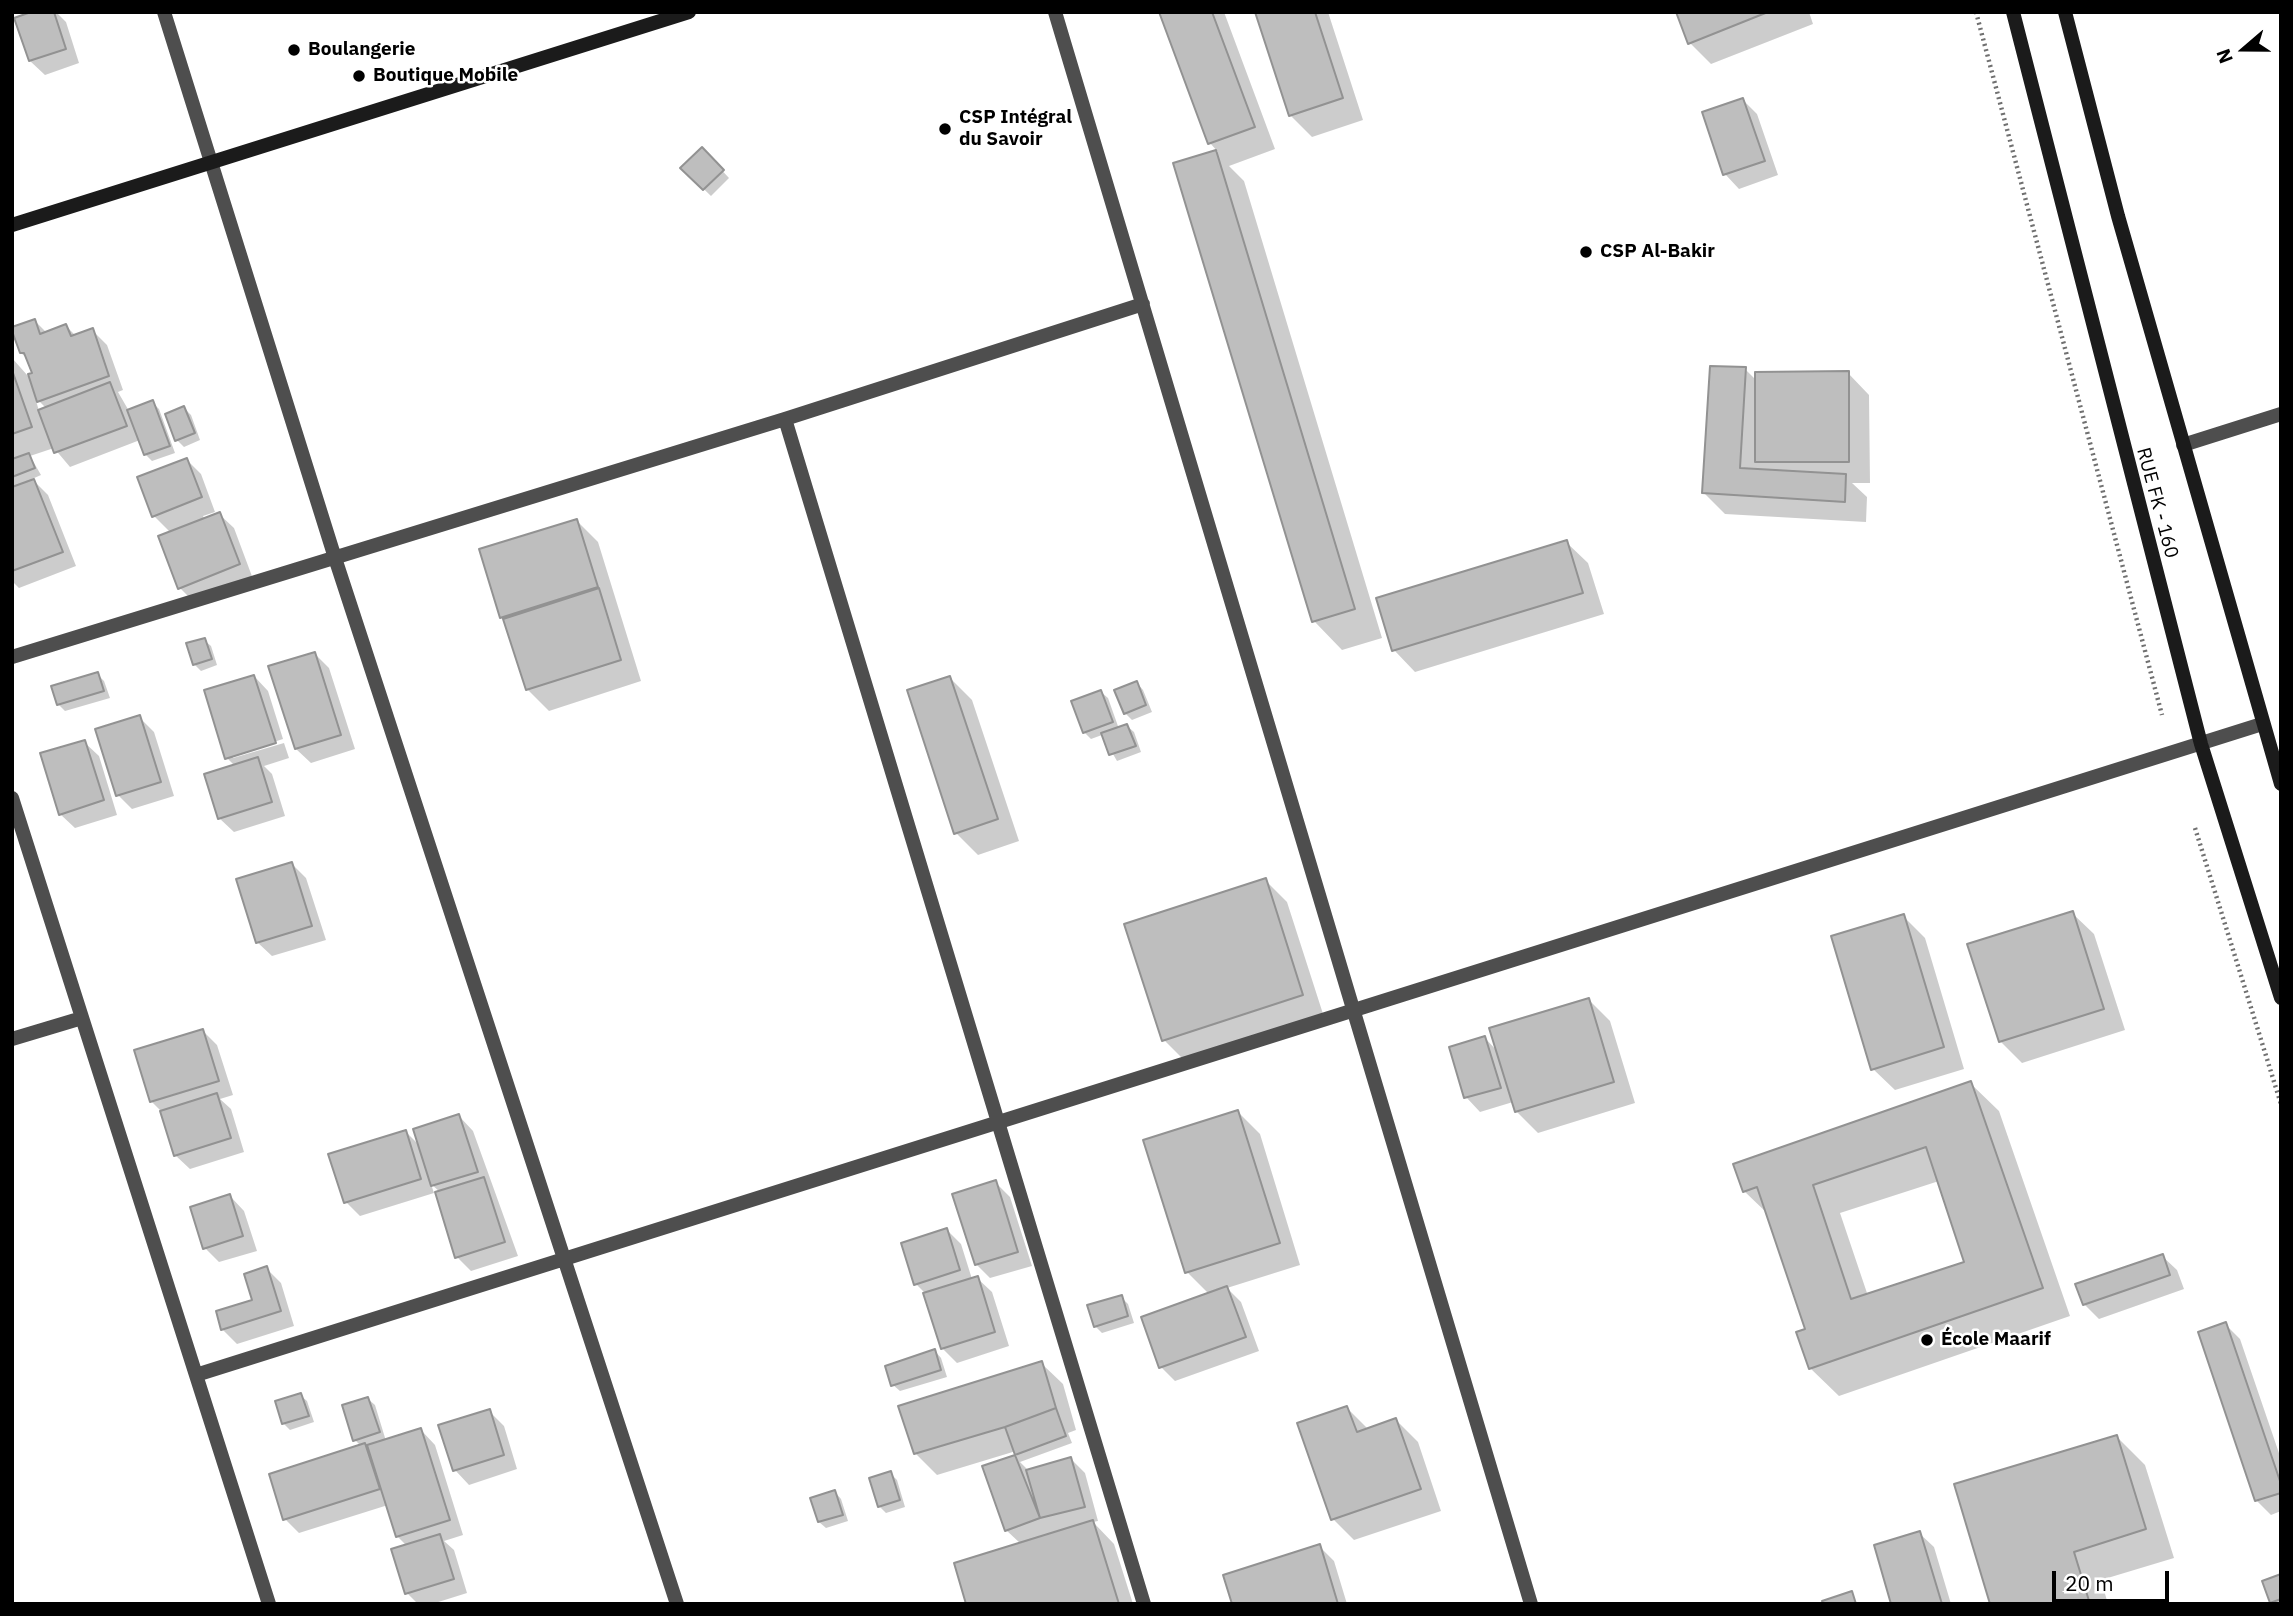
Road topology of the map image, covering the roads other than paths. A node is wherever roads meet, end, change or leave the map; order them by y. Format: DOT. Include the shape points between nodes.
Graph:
graph roads {
  1 [pos="164,12"];
  2 [pos="688,12"];
  3 [pos="1055,12"];
  4 [pos="2013,12"];
  5 [pos="2065,12"];
  6 [pos="210,163"];
  7 [pos="12,225"];
  8 [pos="1143,304"];
  9 [pos="2281,414"];
  10 [pos="785,419"];
  11 [pos="2183,445"];
  12 [pos="335,558"];
  13 [pos="12,657"];
  14 [pos="2262,724"];
  15 [pos="2201,744"];
  16 [pos="2281,784"];
  17 [pos="12,798"];
  18 [pos="2281,998"];
  19 [pos="1354,1011"];
  20 [pos="82,1018"];
  21 [pos="12,1039"];
  22 [pos="998,1123"];
  23 [pos="567,1258"];
  24 [pos="196,1375"];
  25 [pos="269,1604"];
  26 [pos="677,1604"];
  27 [pos="1144,1604"];
  28 [pos="1531,1604"];
  1 -- 6 [label="street"];
  2 -- 6 [label="main road"];
  3 -- 8 [label="street"];
  4 -- 15 [label="main road, RUE FK - 160"];
  5 -- 11 [label="main road, RUE FK - 160"];
  6 -- 7 [label="main road"];
  6 -- 12 [label="street"];
  8 -- 10 [label="street"];
  8 -- 19 [label="street"];
  9 -- 11 [label="street"];
  10 -- 12 [label="street"];
  10 -- 22 [label="street"];
  11 -- 14 [label="main road, RUE FK - 160"];
  12 -- 13 [label="street"];
  12 -- 23 [label="street"];
  14 -- 15 [label="street"];
  14 -- 16 [label="main road, RUE FK - 160"];
  15 -- 18 [label="main road, RUE FK - 160"];
  15 -- 19 [label="street"];
  17 -- 20 [label="street"];
  19 -- 22 [label="street"];
  19 -- 28 [label="street"];
  20 -- 21 [label="street"];
  20 -- 24 [label="street"];
  22 -- 23 [label="street"];
  22 -- 27 [label="street"];
  23 -- 24 [label="street"];
  23 -- 26 [label="street"];
  24 -- 25 [label="street"];
}
